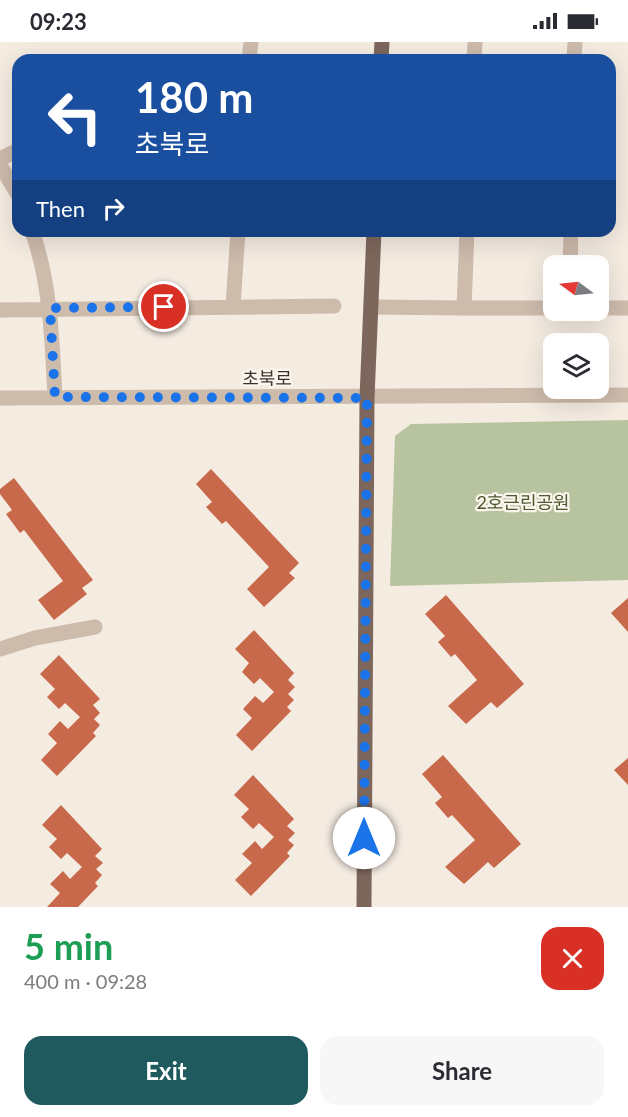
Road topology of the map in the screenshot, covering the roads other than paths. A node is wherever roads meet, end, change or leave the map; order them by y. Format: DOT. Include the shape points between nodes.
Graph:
graph roads {
  1 [pos="0,165"];
  2 [pos="12,185"];
  3 [pos="34,237"];
  4 [pos="238,237"];
  5 [pos="374,237"];
  6 [pos="467,237"];
  7 [pos="571,237"];
  8 [pos="570,255"];
  9 [pos="233,306"];
  10 [pos="334,306"];
  11 [pos="370,307"];
  12 [pos="50,308"];
  13 [pos="464,308"];
  14 [pos="543,308"];
  15 [pos="609,308"];
  16 [pos="628,309"];
  17 [pos="0,310"];
  18 [pos="628,395"];
  19 [pos="55,397"];
  20 [pos="0,398"];
  21 [pos="367,398"];
  22 [pos="95,627"];
  23 [pos="0,649"];
  24 [pos="364,907"];
  1 -- 2 [label="street"];
  3 -- 12 [label="street"];
  4 -- 9 [label="street"];
  5 -- 11 [label="main road"];
  6 -- 13 [label="street"];
  7 -- 8 [label="street"];
  9 -- 10 [label="street"];
  9 -- 12 [label="street"];
  11 -- 13 [label="street"];
  11 -- 21 [label="main road"];
  12 -- 17 [label="street"];
  12 -- 19 [label="street"];
  13 -- 14 [label="street"];
  15 -- 16 [label="street"];
  18 -- 21 [label="street, 초북로"];
  19 -- 20 [label="street, 초북로"];
  19 -- 21 [label="street, 초북로"];
  21 -- 24 [label="main road"];
  22 -- 23 [label="street"];
}
